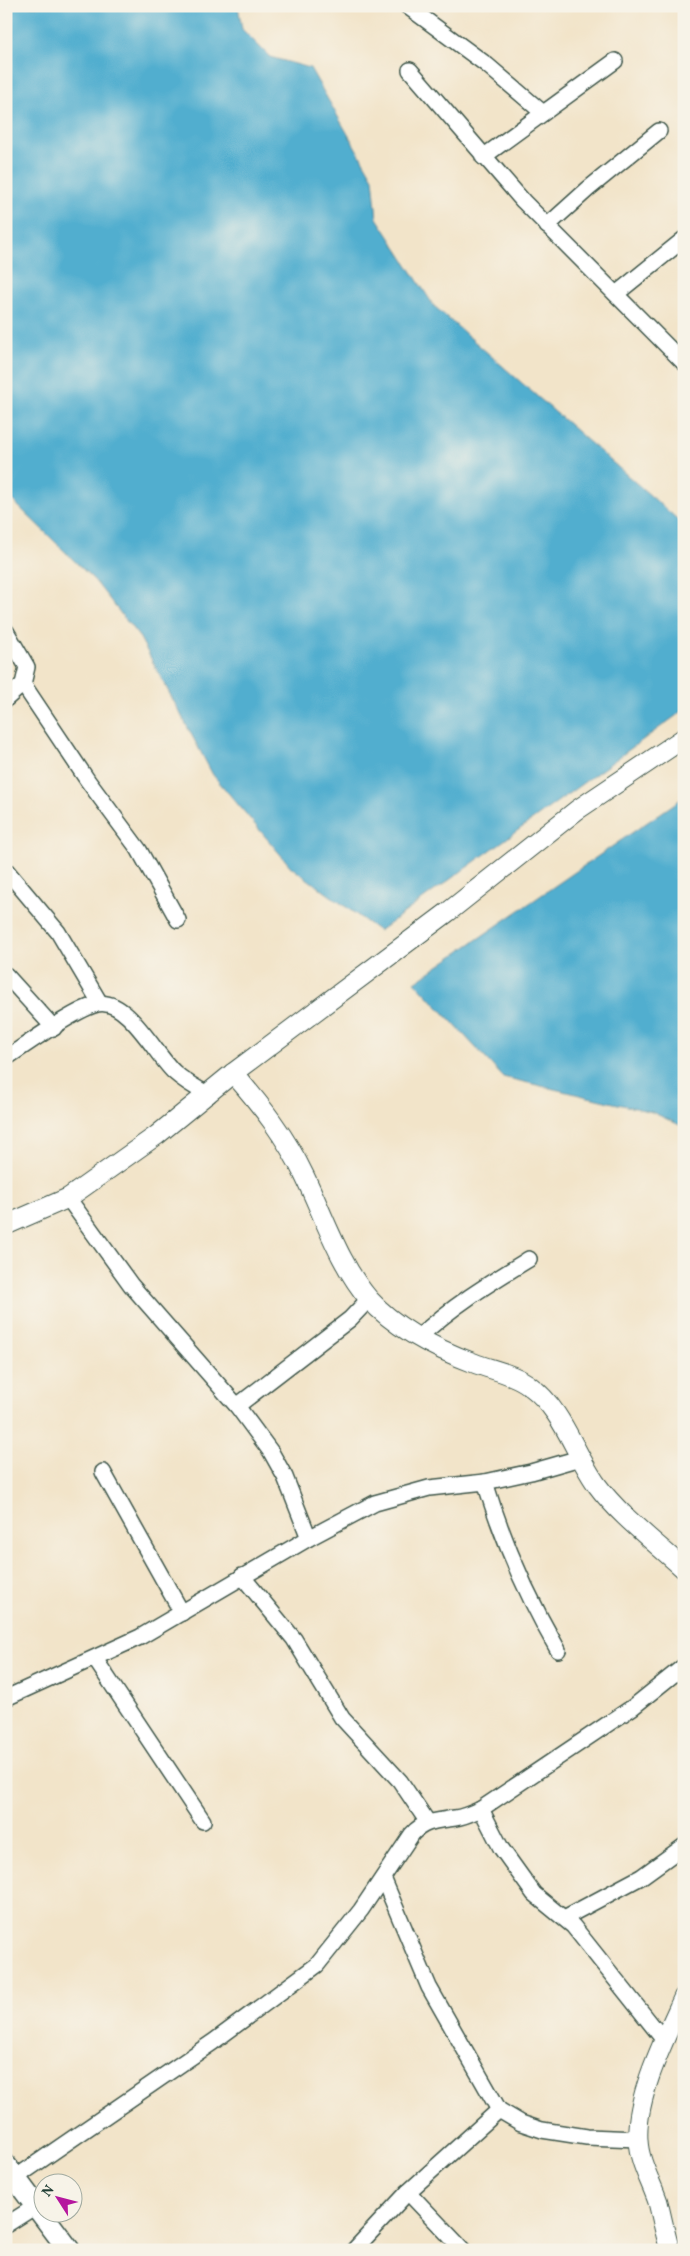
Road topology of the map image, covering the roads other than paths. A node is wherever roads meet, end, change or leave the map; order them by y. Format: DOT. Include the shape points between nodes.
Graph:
graph roads {
  1 [pos="407,6"];
  2 [pos="615,61"];
  3 [pos="410,70"];
  4 [pos="543,113"];
  5 [pos="658,131"];
  6 [pos="483,157"];
  7 [pos="547,226"];
  8 [pos="684,239"];
  9 [pos="616,294"];
  10 [pos="684,363"];
  11 [pos="6,631"];
  12 [pos="23,684"];
  13 [pos="6,699"];
  14 [pos="684,738"];
  15 [pos="6,870"];
  16 [pos="178,920"];
  17 [pos="6,975"];
  18 [pos="100,1003"];
  19 [pos="54,1028"];
  20 [pos="6,1058"];
  21 [pos="233,1074"];
  22 [pos="209,1095"];
  23 [pos="68,1198"];
  24 [pos="6,1225"];
  25 [pos="529,1259"];
  26 [pos="369,1298"];
  27 [pos="418,1338"];
  28 [pos="237,1406"];
  29 [pos="580,1458"];
  30 [pos="103,1472"];
  31 [pos="485,1482"];
  32 [pos="309,1538"];
  33 [pos="684,1569"];
  34 [pos="242,1576"];
  35 [pos="182,1613"];
  36 [pos="558,1650"];
  37 [pos="95,1659"];
  38 [pos="684,1666"];
  39 [pos="6,1698"];
  40 [pos="481,1809"];
  41 [pos="203,1821"];
  42 [pos="427,1821"];
  43 [pos="684,1846"];
  44 [pos="383,1878"];
  45 [pos="564,1918"];
  46 [pos="684,1996"];
  47 [pos="663,2039"];
  48 [pos="499,2110"];
  49 [pos="638,2139"];
  50 [pos="11,2172"];
  51 [pos="408,2192"];
  52 [pos="32,2201"];
  53 [pos="32,2209"];
  54 [pos="50,2224"];
  55 [pos="6,2225"];
  56 [pos="69,2250"];
  57 [pos="354,2250"];
  58 [pos="463,2250"];
  59 [pos="670,2250"];
  1 -- 4 [label="street"];
  2 -- 4 [label="street"];
  3 -- 6 [label="street"];
  4 -- 6 [label="street"];
  5 -- 7 [label="street"];
  6 -- 7 [label="street"];
  7 -- 9 [label="street"];
  8 -- 9 [label="street"];
  9 -- 10 [label="street"];
  11 -- 12 [label="street" via="26,667"];
  12 -- 13 [label="street"];
  12 -- 16 [label="street" via="138,850"];
  14 -- 21 [label="street" via="577,810"];
  15 -- 18 [label="street" via="58,932"];
  17 -- 19 [label="street"];
  18 -- 19 [label="street" via="89,1006"];
  18 -- 22 [label="street" via="124,1011 175,1073"];
  19 -- 20 [label="street"];
  21 -- 22 [label="street"];
  21 -- 26 [label="street" via="280,1130 349,1270"];
  22 -- 23 [label="street"];
  23 -- 24 [label="street"];
  23 -- 28 [label="street" via="131,1285"];
  25 -- 27 [label="street" via="440,1317"];
  26 -- 27 [label="street"];
  26 -- 28 [label="street" via="350,1319"];
  27 -- 29 [label="street" via="529,1385 548,1401 564,1424"];
  28 -- 32 [label="street" via="285,1476"];
  29 -- 31 [label="street"];
  29 -- 33 [label="street" via="598,1486 617,1507"];
  30 -- 35 [label="street"];
  31 -- 32 [label="street" via="398,1495 375,1503"];
  31 -- 36 [label="street" via="509,1554"];
  32 -- 34 [label="street"];
  34 -- 35 [label="street"];
  34 -- 42 [label="street" via="294,1639 342,1718 400,1781"];
  35 -- 37 [label="street"];
  37 -- 39 [label="street"];
  37 -- 41 [label="street"];
  38 -- 40 [label="street" via="633,1707"];
  40 -- 42 [label="street" via="455,1818"];
  40 -- 45 [label="street" via="522,1879 534,1894"];
  42 -- 44 [label="street" via="412,1834"];
  43 -- 45 [label="street" via="641,1877"];
  44 -- 48 [label="street" via="429,1987"];
  44 -- 50 [label="street" via="334,1946 297,1981 213,2042"];
  45 -- 47 [label="street"];
  46 -- 47 [label="street"];
  47 -- 49 [label="street" via="645,2097"];
  48 -- 49 [label="street" via="521,2123 542,2130 586,2137"];
  48 -- 51 [label="street"];
  49 -- 59 [label="street" via="639,2153 658,2202"];
  50 -- 52 [label="main road"];
  51 -- 57 [label="street"];
  51 -- 58 [label="street"];
  53 -- 55 [label="street"];
  54 -- 56 [label="main road"];
}
